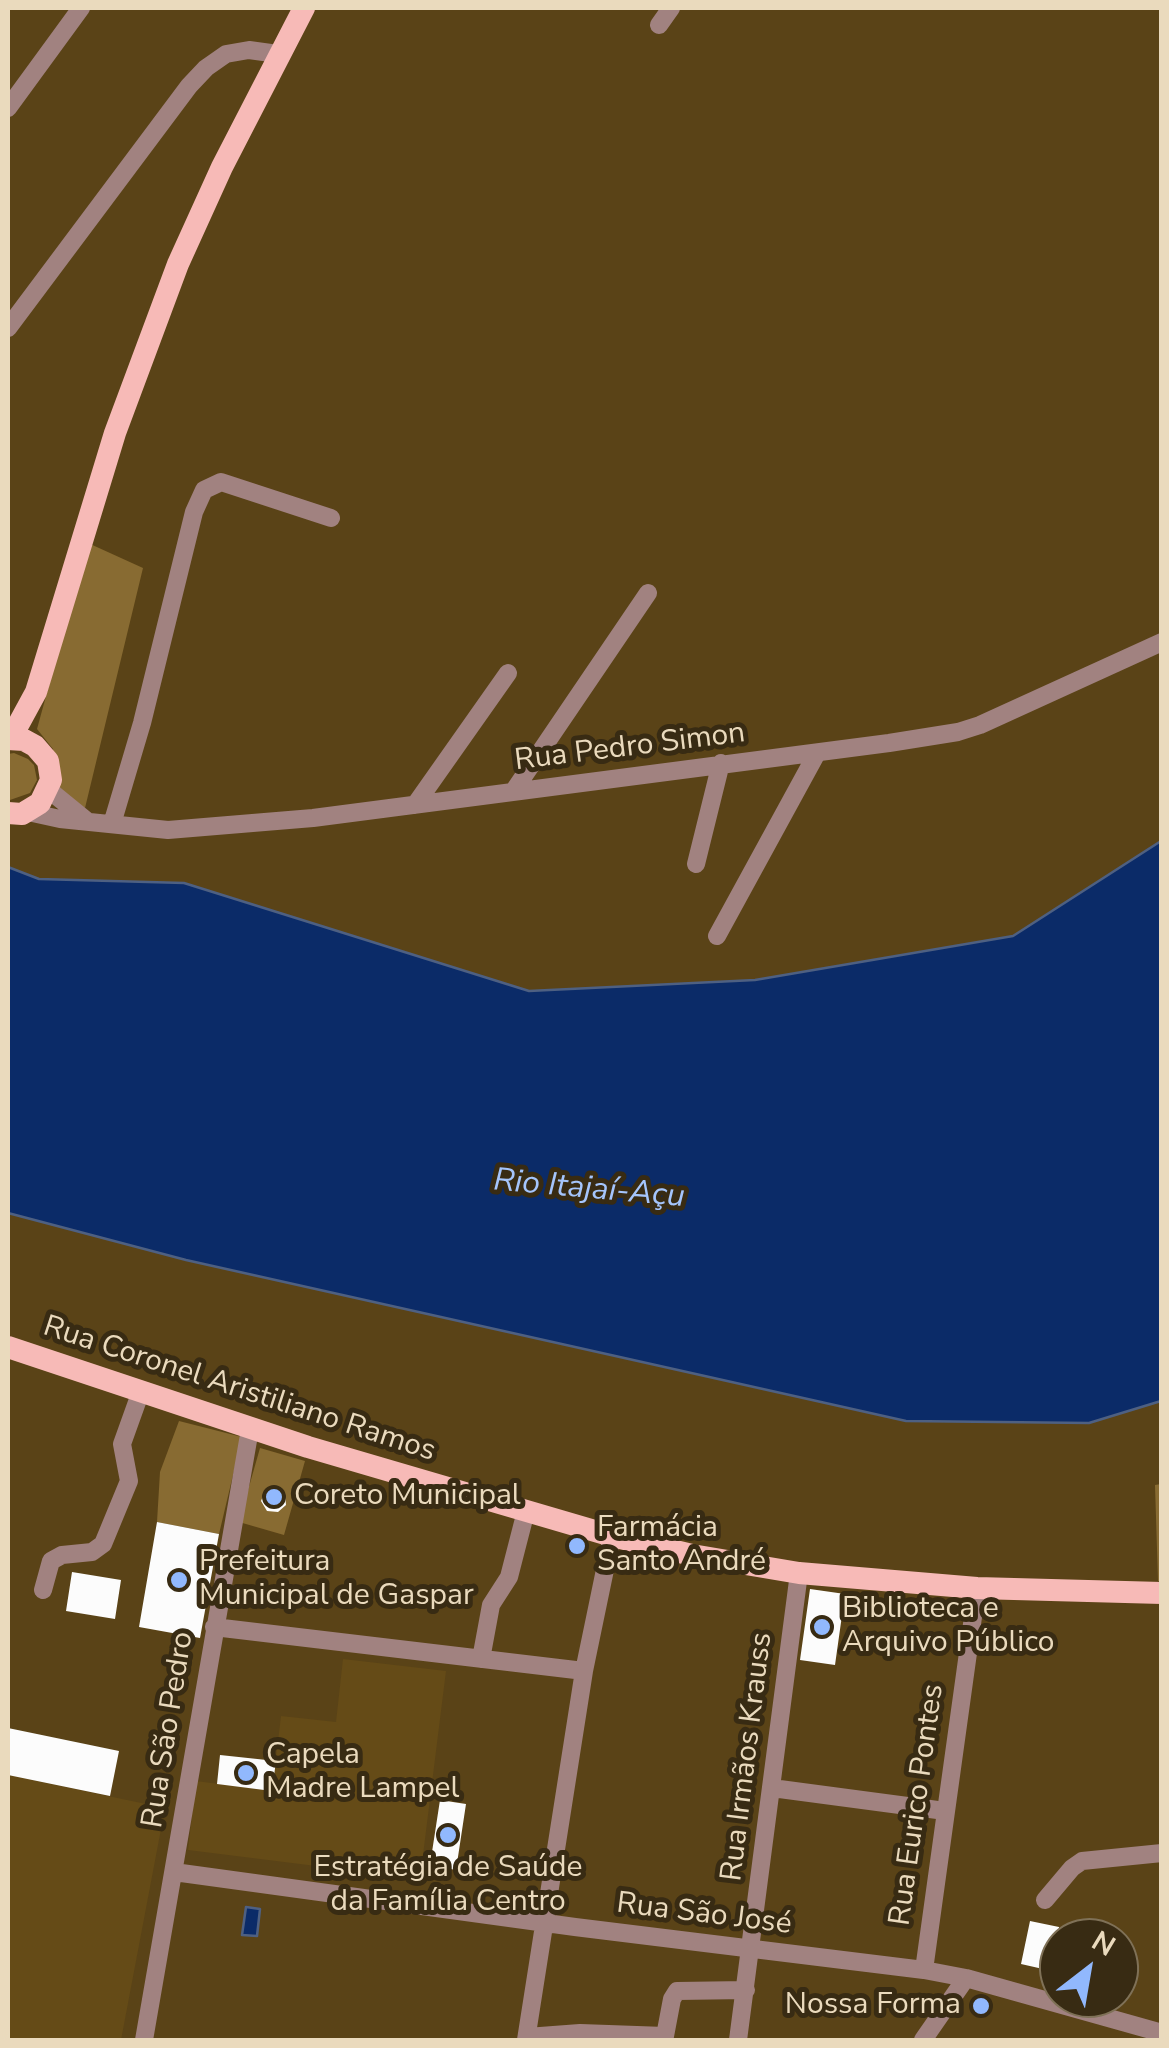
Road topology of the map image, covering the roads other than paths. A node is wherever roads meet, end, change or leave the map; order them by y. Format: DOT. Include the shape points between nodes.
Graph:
graph roads {
  1 [pos="81,8"];
  2 [pos="304,8"];
  3 [pos="671,8"];
  4 [pos="659,26"];
  5 [pos="278,54"];
  6 [pos="8,108"];
  7 [pos="8,328"];
  8 [pos="331,518"];
  9 [pos="648,594"];
  10 [pos="1161,642"];
  11 [pos="508,673"];
  12 [pos="36,692"];
  13 [pos="9,739"];
  14 [pos="35,746"];
  15 [pos="817,753"];
  16 [pos="722,762"];
  17 [pos="516,789"];
  18 [pos="49,790"];
  19 [pos="415,805"];
  20 [pos="15,816"];
  21 [pos="88,821"];
  22 [pos="112,824"];
  23 [pos="696,864"];
  24 [pos="718,936"];
  25 [pos="8,1347"];
  26 [pos="141,1391"];
  27 [pos="250,1429"];
  28 [pos="526,1510"];
  29 [pos="612,1536"];
  30 [pos="799,1573"];
  31 [pos="977,1588"];
  32 [pos="43,1590"];
  33 [pos="1162,1593"];
  34 [pos="214,1627"];
  35 [pos="481,1659"];
  36 [pos="584,1671"];
  37 [pos="772,1788"];
  38 [pos="945,1811"];
  39 [pos="1162,1853"];
  40 [pos="174,1872"];
  41 [pos="1045,1900"];
  42 [pos="545,1923"];
  43 [pos="752,1948"];
  44 [pos="924,1970"];
  45 [pos="966,1978"];
  46 [pos="746,1990"];
  47 [pos="1162,2033"];
  48 [pos="1137,2034"];
  49 [pos="526,2039"];
  50 [pos="144,2040"];
  51 [pos="738,2040"];
  52 [pos="923,2040"];
  1 -- 6 [label="street"];
  2 -- 5 [label="main road"];
  3 -- 4 [label="street"];
  5 -- 7 [label="street" via="226,54 206,68"];
  5 -- 12 [label="main road" via="178,264 142,357"];
  8 -- 22 [label="street" via="220,482 204,490"];
  9 -- 17 [label="street"];
  10 -- 15 [label="street, Rua Pedro Simon" via="958,732"];
  11 -- 19 [label="street"];
  12 -- 13 [label="main road"];
  12 -- 14 [label="main road"];
  13 -- 14 [label="main road"];
  14 -- 18 [label="main road" via="51,770"];
  15 -- 16 [label="street, Rua Pedro Simon"];
  15 -- 24 [label="street"];
  16 -- 17 [label="street, Rua Pedro Simon"];
  16 -- 23 [label="street"];
  17 -- 19 [label="street, Rua Pedro Simon"];
  18 -- 20 [label="main road"];
  18 -- 21 [label="street"];
  19 -- 22 [label="street, Rua Pedro Simon" via="168,830"];
  20 -- 21 [label="street, Rua Pedro Simon"];
  21 -- 22 [label="street, Rua Pedro Simon"];
  25 -- 26 [label="main road, Rua Coronel Aristiliano Ramos"];
  26 -- 27 [label="main road, Rua Coronel Aristiliano Ramos"];
  26 -- 32 [label="street" via="122,1444 129,1480 103,1544 51,1562"];
  27 -- 28 [label="main road, Rua Coronel Aristiliano Ramos"];
  27 -- 34 [label="street, Rua São Pedro"];
  28 -- 29 [label="main road, Rua Coronel Aristiliano Ramos"];
  28 -- 35 [label="street" via="509,1577 491,1605"];
  29 -- 30 [label="main road, Rua Coronel Aristiliano Ramos"];
  29 -- 36 [label="street"];
  30 -- 31 [label="main road, Rua Coronel Aristiliano Ramos"];
  30 -- 37 [label="street, Rua Irmãos Krauss"];
  31 -- 33 [label="main road, Rua Coronel Aristiliano Ramos"];
  31 -- 38 [label="street, Rua Eurico Pontes"];
  34 -- 35 [label="street"];
  34 -- 40 [label="street, Rua São Pedro"];
  35 -- 36 [label="street"];
  36 -- 42 [label="street"];
  37 -- 38 [label="street"];
  37 -- 43 [label="street, Rua Irmãos Krauss"];
  38 -- 44 [label="street, Rua Eurico Pontes"];
  39 -- 41 [label="street" via="1082,1862"];
  40 -- 42 [label="street, Rua São José"];
  40 -- 50 [label="street, Rua São Pedro"];
  42 -- 43 [label="street, Rua São José"];
  42 -- 49 [label="street"];
  43 -- 44 [label="street, Rua São José"];
  43 -- 46 [label="street, Rua Irmãos Krauss"];
  44 -- 45 [label="street, Rua São José"];
  45 -- 48 [label="street, Rua São José"];
  45 -- 52 [label="street"];
  46 -- 49 [label="street" via="676,1991 665,2036"];
  46 -- 51 [label="street, Rua Irmãos Krauss"];
  47 -- 48 [label="street, Rua São José"];
}
